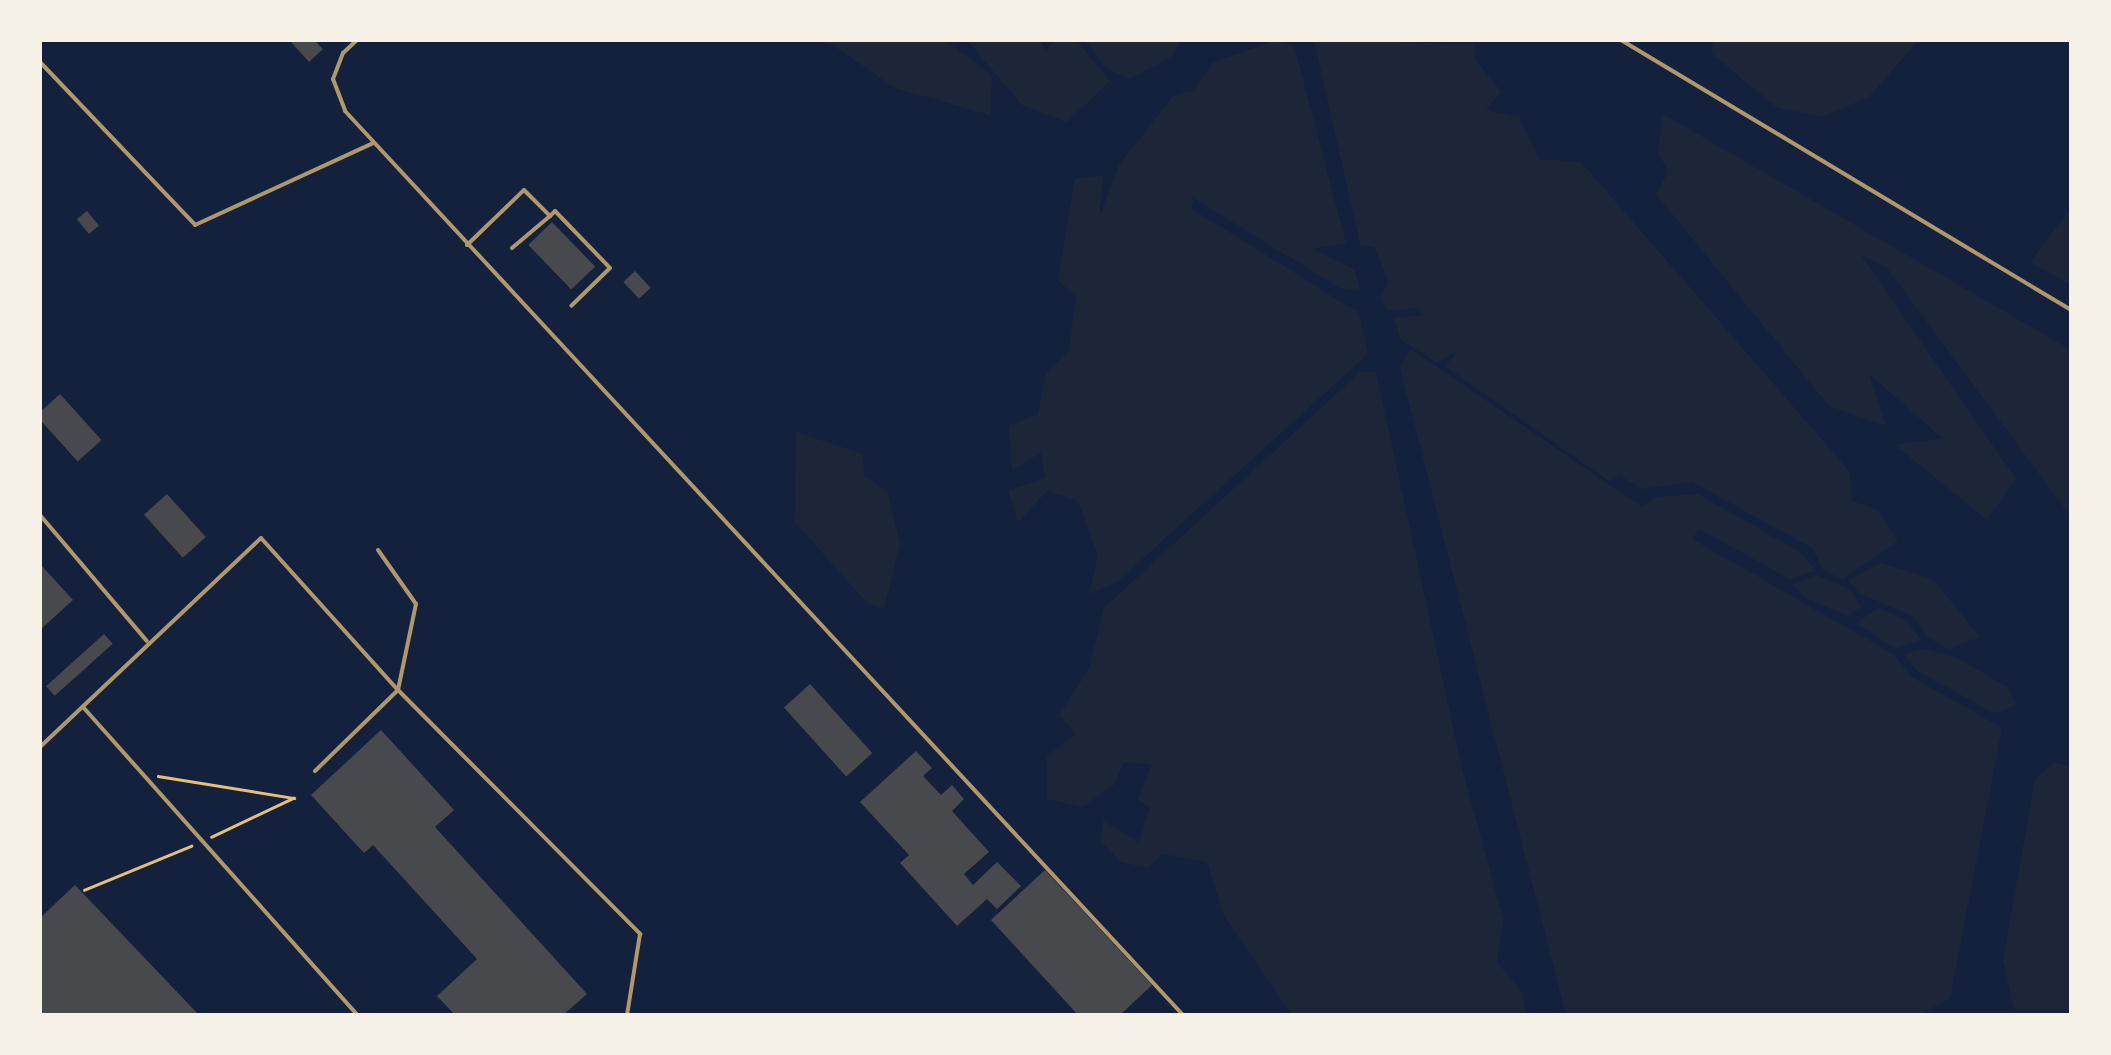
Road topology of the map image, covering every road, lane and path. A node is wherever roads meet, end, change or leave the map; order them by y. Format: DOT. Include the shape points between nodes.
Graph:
graph roads {
  1 [pos="357,40"];
  2 [pos="1621,40"];
  3 [pos="40,62"];
  4 [pos="373,143"];
  5 [pos="550,216"];
  6 [pos="467,245"];
  7 [pos="512,248"];
  8 [pos="571,306"];
  9 [pos="2071,310"];
  10 [pos="40,515"];
  11 [pos="378,550"];
  12 [pos="147,641"];
  13 [pos="398,690"];
  14 [pos="82,707"];
  15 [pos="40,747"];
  16 [pos="315,771"];
  17 [pos="357,1015"];
  18 [pos="628,1015"];
  19 [pos="1183,1015"];
  1 -- 4 [label="lane" via="343,52 333,79 345,111"];
  2 -- 9 [label="lane"];
  3 -- 4 [label="lane" via="195,225"];
  4 -- 6 [label="lane"];
  5 -- 6 [label="lane" via="524,190"];
  5 -- 7 [label="lane"];
  5 -- 8 [label="lane" via="555,211 610,268"];
  6 -- 19 [label="lane"];
  10 -- 12 [label="lane"];
  11 -- 13 [label="lane" via="416,604"];
  12 -- 13 [label="lane" via="260,538"];
  12 -- 14 [label="lane"];
  13 -- 16 [label="lane"];
  13 -- 18 [label="lane" via="640,934"];
  14 -- 15 [label="lane"];
  14 -- 17 [label="lane"];
}
